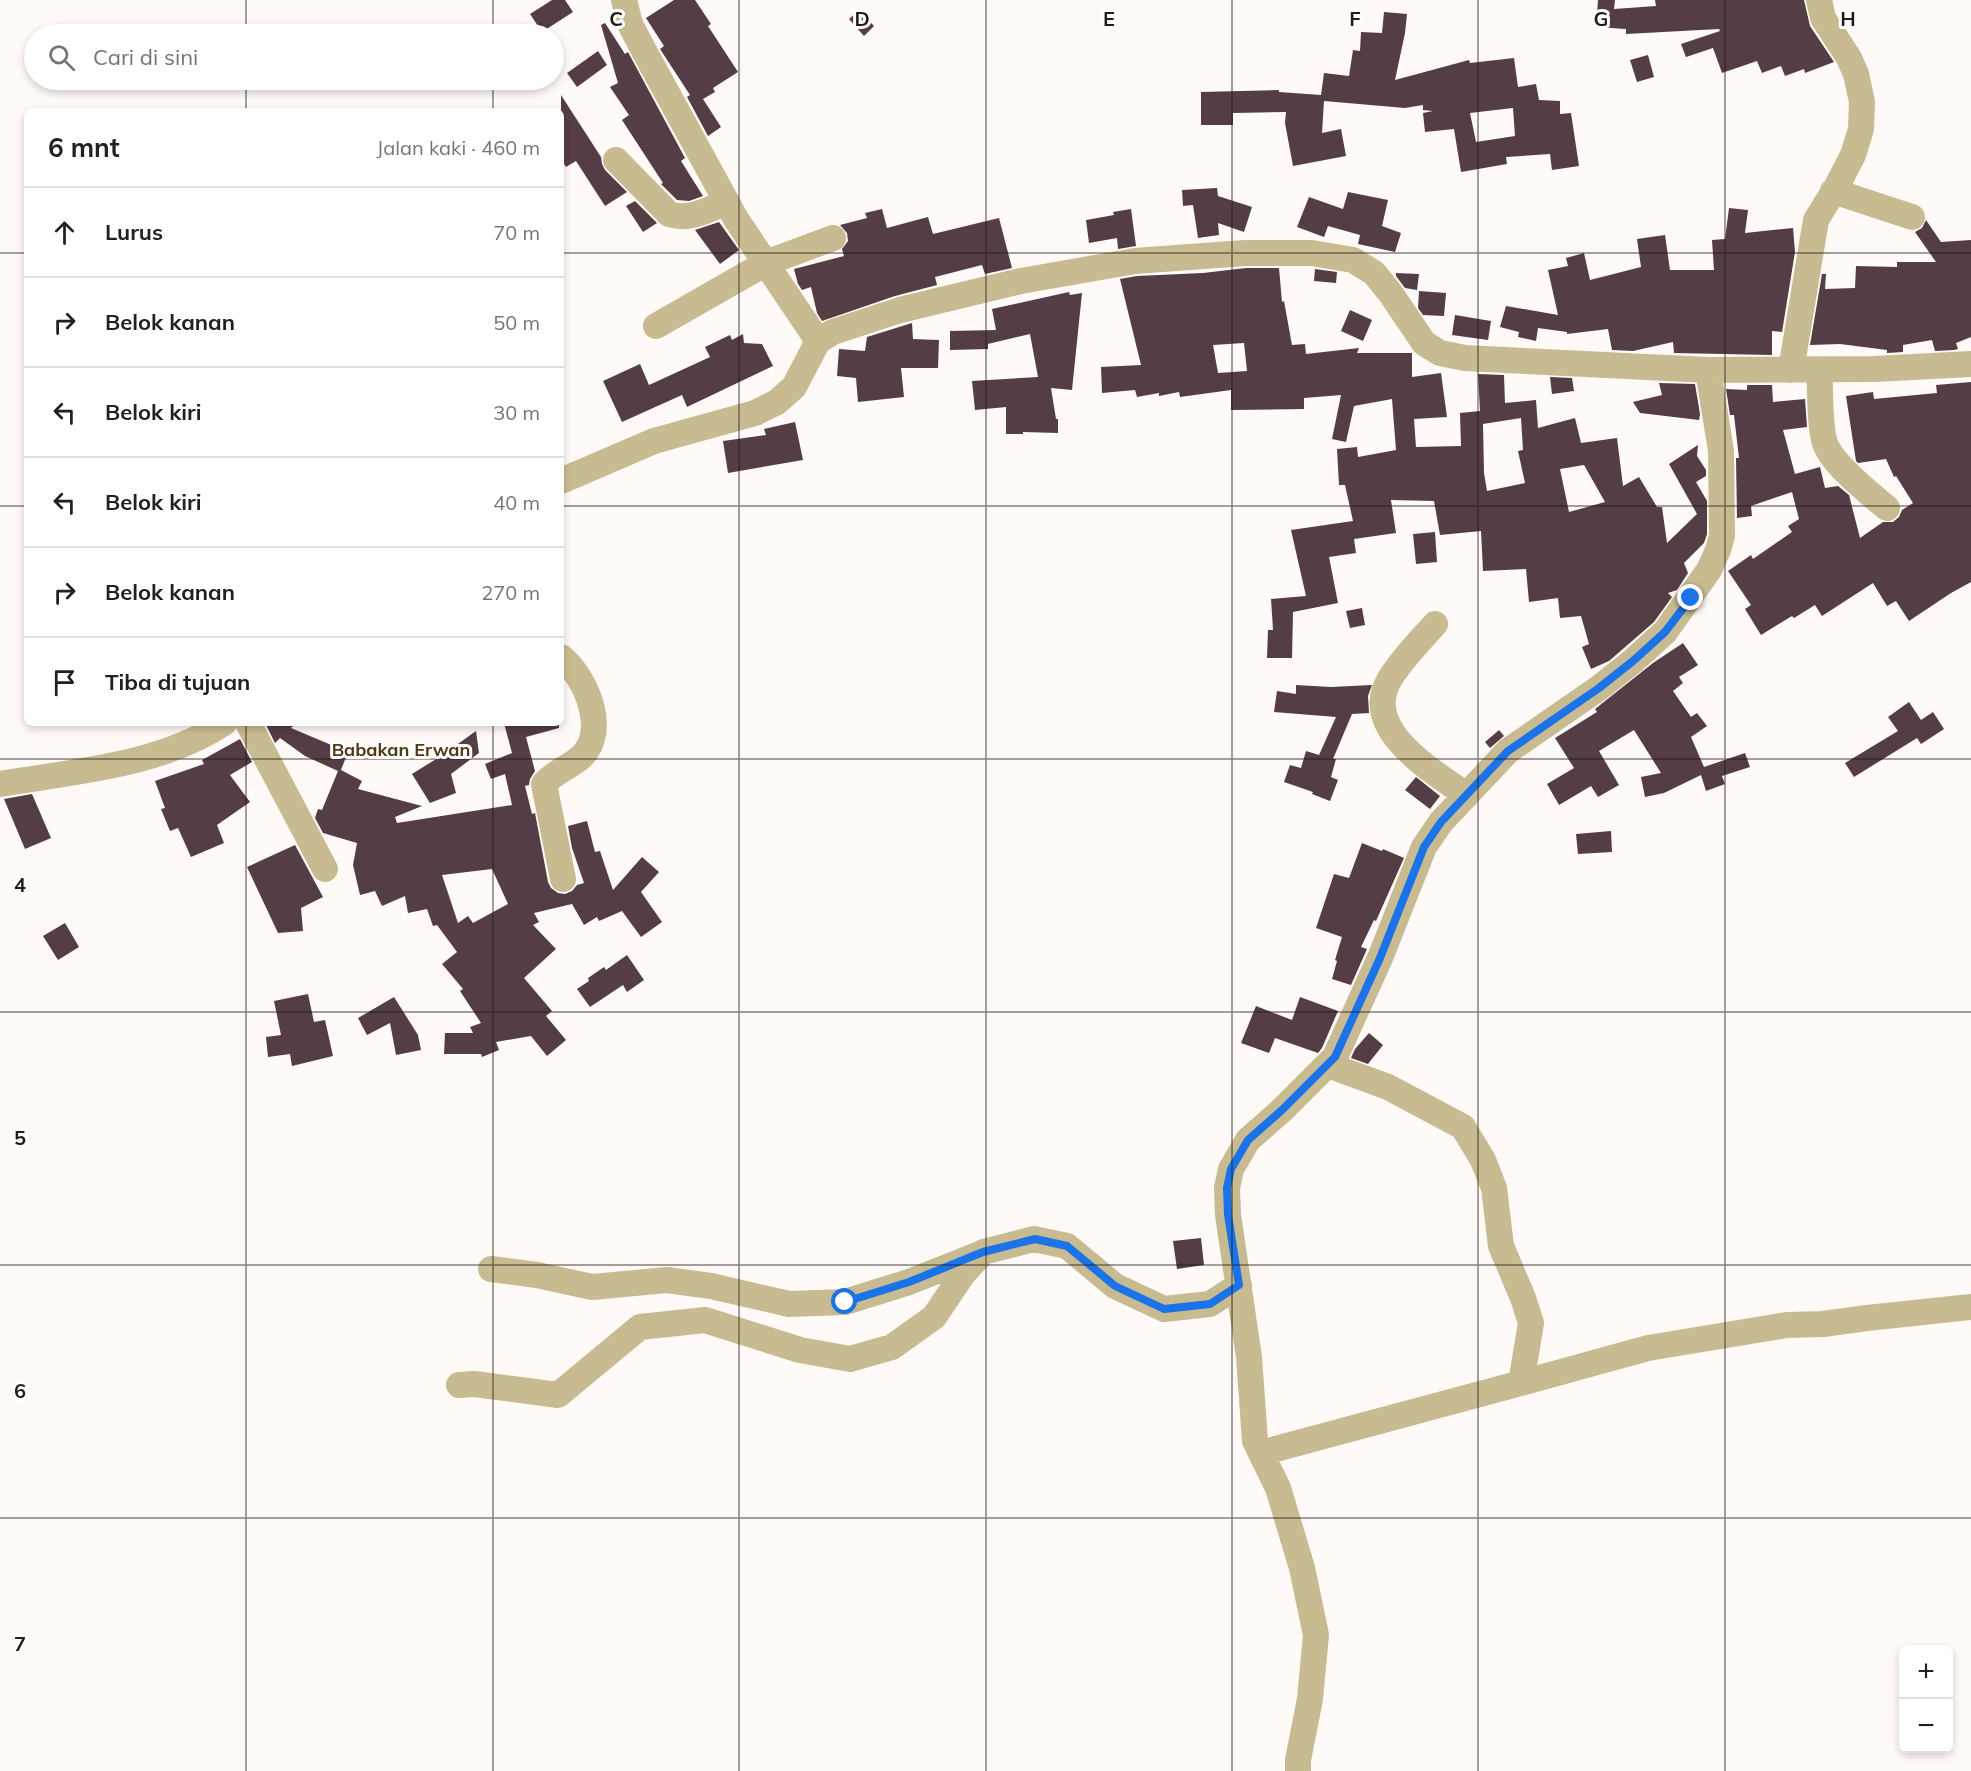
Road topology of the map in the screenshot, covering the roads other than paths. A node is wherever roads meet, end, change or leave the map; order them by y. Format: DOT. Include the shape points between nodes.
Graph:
graph roads {
  1 [pos="624,0"];
  2 [pos="1819,0"];
  3 [pos="616,160"];
  4 [pos="1833,191"];
  5 [pos="727,202"];
  6 [pos="1912,217"];
  7 [pos="833,238"];
  8 [pos="766,263"];
  9 [pos="656,326"];
  10 [pos="818,341"];
  11 [pos="1971,364"];
  12 [pos="1708,370"];
  13 [pos="1791,370"];
  14 [pos="1819,370"];
  15 [pos="564,480"];
  16 [pos="1887,508"];
  17 [pos="1435,624"];
  18 [pos="564,659"];
  19 [pos="219,726"];
  20 [pos="250,726"];
  21 [pos="0,784"];
  22 [pos="1466,795"];
  23 [pos="325,869"];
  24 [pos="563,879"];
  25 [pos="1328,1065"];
  26 [pos="983,1252"];
  27 [pos="491,1269"];
  28 [pos="1239,1285"];
  29 [pos="1971,1307"];
  30 [pos="1521,1383"];
  31 [pos="459,1385"];
  32 [pos="1261,1453"];
  33 [pos="1298,1771"];
  1 -- 5 [label="street" via="630,24"];
  2 -- 4 [label="street" via="1824,18 1856,74 1862,102 1856,146"];
  3 -- 5 [label="street" via="669,214 680,218 692,216"];
  4 -- 6 [label="street"];
  4 -- 13 [label="street" via="1816,220"];
  5 -- 8 [label="street"];
  7 -- 8 [label="street"];
  8 -- 9 [label="street"];
  8 -- 10 [label="street"];
  10 -- 12 [label="street" via="833,332 900,310 1021,281 1135,261 1245,253 1312,253 1353,260 1374,273 1424,343 1440,353 1465,358"];
  10 -- 15 [label="street" via="794,387 777,402 755,413 654,441"];
  11 -- 14 [label="street"];
  12 -- 13 [label="street"];
  12 -- 22 [label="street" via="1721,451 1722,536 1708,570 1665,632 1599,688 1508,751"];
  13 -- 14 [label="street"];
  14 -- 16 [label="street" via="1825,443 1859,486"];
  17 -- 22 [label="street" via="1389,678 1382,714 1407,752"];
  18 -- 24 [label="street" via="580,678 593,714 589,747 544,784"];
  19 -- 21 [label="street" via="134,762"];
  20 -- 23 [label="street"];
  22 -- 25 [label="street" via="1424,847 1380,958"];
  25 -- 28 [label="street" via="1248,1140 1231,1169 1228,1215"];
  25 -- 30 [label="street" via="1388,1086 1463,1127 1478,1151 1494,1188 1501,1246 1531,1323"];
  26 -- 27 [label="street" via="845,1302 789,1304 667,1280 592,1287"];
  26 -- 28 [label="street" via="1035,1239 1067,1246 1115,1286 1164,1309 1210,1304"];
  26 -- 31 [label="street" via="934,1317 892,1347 850,1359 800,1350 705,1320 640,1327 558,1395"];
  28 -- 32 [label="street" via="1255,1441"];
  29 -- 30 [label="street" via="1787,1325 1648,1348"];
  30 -- 32 [label="street"];
  32 -- 33 [label="street" via="1278,1488 1302,1568 1316,1635 1311,1699"];
}
